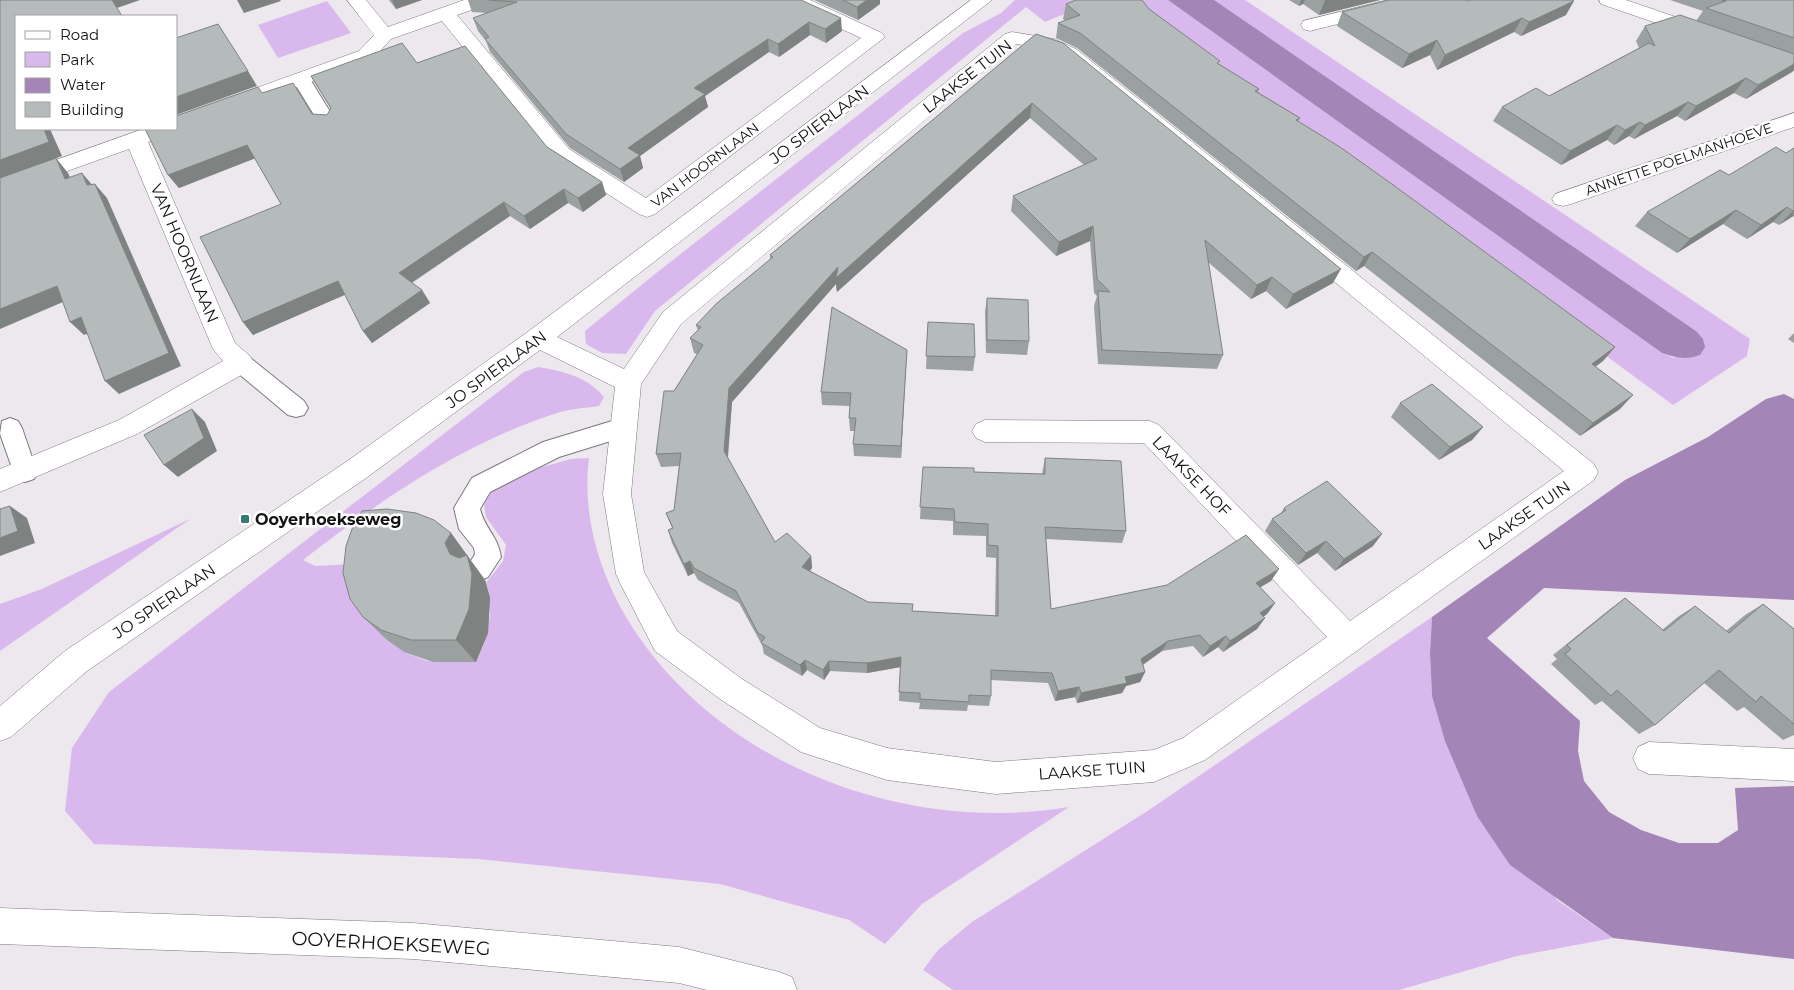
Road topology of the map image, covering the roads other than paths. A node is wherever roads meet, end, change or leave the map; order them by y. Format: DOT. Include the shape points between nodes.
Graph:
graph roads {
  1 [pos="356,0"];
  2 [pos="482,0"];
  3 [pos="798,0"];
  4 [pos="983,0"];
  5 [pos="1410,0"];
  6 [pos="1608,0"];
  7 [pos="445,13"];
  8 [pos="1310,26"];
  9 [pos="384,35"];
  10 [pos="1720,39"];
  11 [pos="301,79"];
  12 [pos="1794,120"];
  13 [pos="178,123"];
  14 [pos="328,123"];
  15 [pos="160,130"];
  16 [pos="136,138"];
  17 [pos="0,188"];
  18 [pos="1563,199"];
  19 [pos="538,338"];
  20 [pos="241,363"];
  21 [pos="628,382"];
  22 [pos="296,408"];
  23 [pos="10,428"];
  24 [pos="622,428"];
  25 [pos="985,431"];
  26 [pos="25,472"];
  27 [pos="0,481"];
  28 [pos="479,569"];
  29 [pos="1349,640"];
  30 [pos="0,726"];
  31 [pos="1649,758"];
  32 [pos="1794,765"];
  33 [pos="0,926"];
  34 [pos="779,990"];
  1 -- 9 [label="street"];
  2 -- 7 [label="street"];
  3 -- 7 [label="street, VAN HOORNLAAN" via="875,37 647,210 560,154"];
  4 -- 19 [label="street, JO SPIERLAAN"];
  5 -- 8 [label="street"];
  6 -- 10 [label="street"];
  7 -- 9 [label="street"];
  9 -- 11 [label="street" via="366,56"];
  11 -- 13 [label="street"];
  11 -- 14 [label="lane"];
  12 -- 18 [label="street, ANNETTE POELMANHOEVE"];
  15 -- 16 [label="street"];
  16 -- 17 [label="street"];
  16 -- 20 [label="street, VAN HOORNLAAN" via="225,349"];
  19 -- 21 [label="street"];
  19 -- 30 [label="street, JO SPIERLAAN" via="356,470 76,661"];
  20 -- 22 [label="lane"];
  20 -- 26 [label="street" via="128,427"];
  21 -- 24 [label="street, LAAKSE TUIN"];
  21 -- 29 [label="street, LAAKSE TUIN" via="672,318 1012,38 1047,43 1069,53 1584,472"];
  23 -- 26 [label="lane"];
  24 -- 28 [label="lane" via="552,449 481,485 468,508 472,529 486,544 488,557"];
  24 -- 29 [label="street, LAAKSE TUIN" via="617,494 630,574 666,641 731,689 812,741 886,764 996,778 1154,766 1194,750"];
  25 -- 29 [label="street, LAAKSE HOF" via="1150,432"];
  26 -- 27 [label="street"];
  31 -- 32 [label="street"];
  33 -- 34 [label="street, OOYERHOEKSEWEG" via="413,942 679,965"];
}
